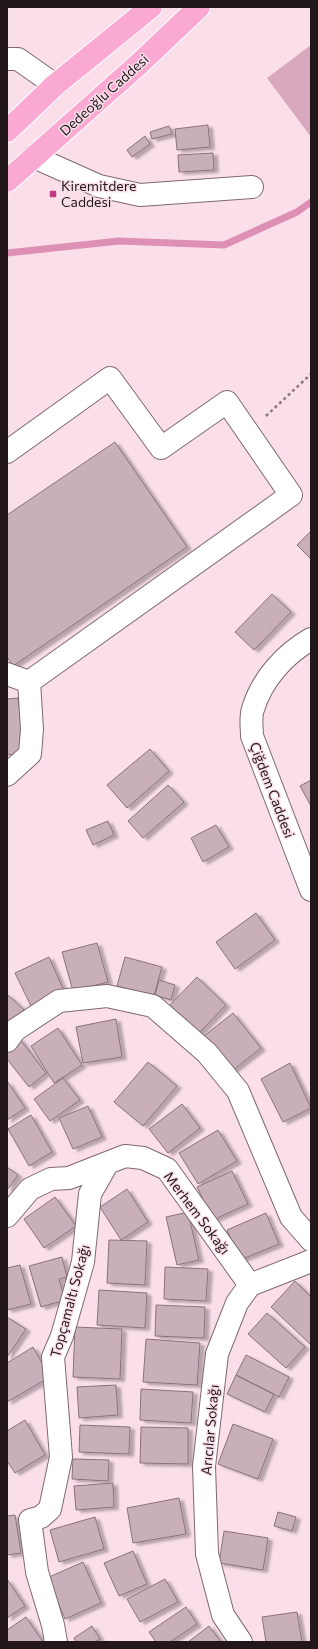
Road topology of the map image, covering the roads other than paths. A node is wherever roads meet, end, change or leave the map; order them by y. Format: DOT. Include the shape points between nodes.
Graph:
graph roads {
  1 [pos="151,7"];
  2 [pos="199,7"];
  3 [pos="7,59"];
  4 [pos="55,86"];
  5 [pos="7,131"];
  6 [pos="34,157"];
  7 [pos="7,181"];
  8 [pos="252,187"];
  9 [pos="7,452"];
  10 [pos="311,639"];
  11 [pos="7,674"];
  12 [pos="29,682"];
  13 [pos="7,775"];
  14 [pos="311,890"];
  15 [pos="7,1041"];
  16 [pos="107,1164"];
  17 [pos="7,1216"];
  18 [pos="311,1240"];
  19 [pos="311,1261"];
  20 [pos="250,1285"];
  21 [pos="56,1642"];
  22 [pos="241,1642"];
  1 -- 4 [label="main road"];
  2 -- 6 [label="main road, Dedeoğlu Caddesi"];
  3 -- 4 [label="street" via="18,59"];
  4 -- 5 [label="main road"];
  6 -- 7 [label="main road, Dedeoğlu Caddesi"];
  6 -- 8 [label="street" via="99,186 140,195"];
  9 -- 12 [label="street" via="110,378 160,448 227,402 291,495"];
  10 -- 14 [label="street, Çiğdem Caddesi" via="296,648 266,679 252,710 252,736"];
  11 -- 12 [label="street"];
  12 -- 13 [label="street" via="32,729 30,754"];
  15 -- 18 [label="street" via="15,1030 59,1000 107,996 153,1006 207,1053 238,1091 290,1218"];
  16 -- 17 [label="street, Merhem Sokağı" via="69,1178 50,1179 30,1189"];
  16 -- 20 [label="street, Merhem Sokağı" via="125,1156 143,1158 167,1169"];
  16 -- 21 [label="street, Topçamaltı Sokağı" via="90,1194 83,1262 62,1336 53,1357 61,1457 50,1509 41,1517 30,1520 37,1572"];
  19 -- 20 [label="street"];
  20 -- 22 [label="street, Arıcılar Sokağı" via="237,1303 217,1354 204,1466 207,1554 224,1616"];
}
